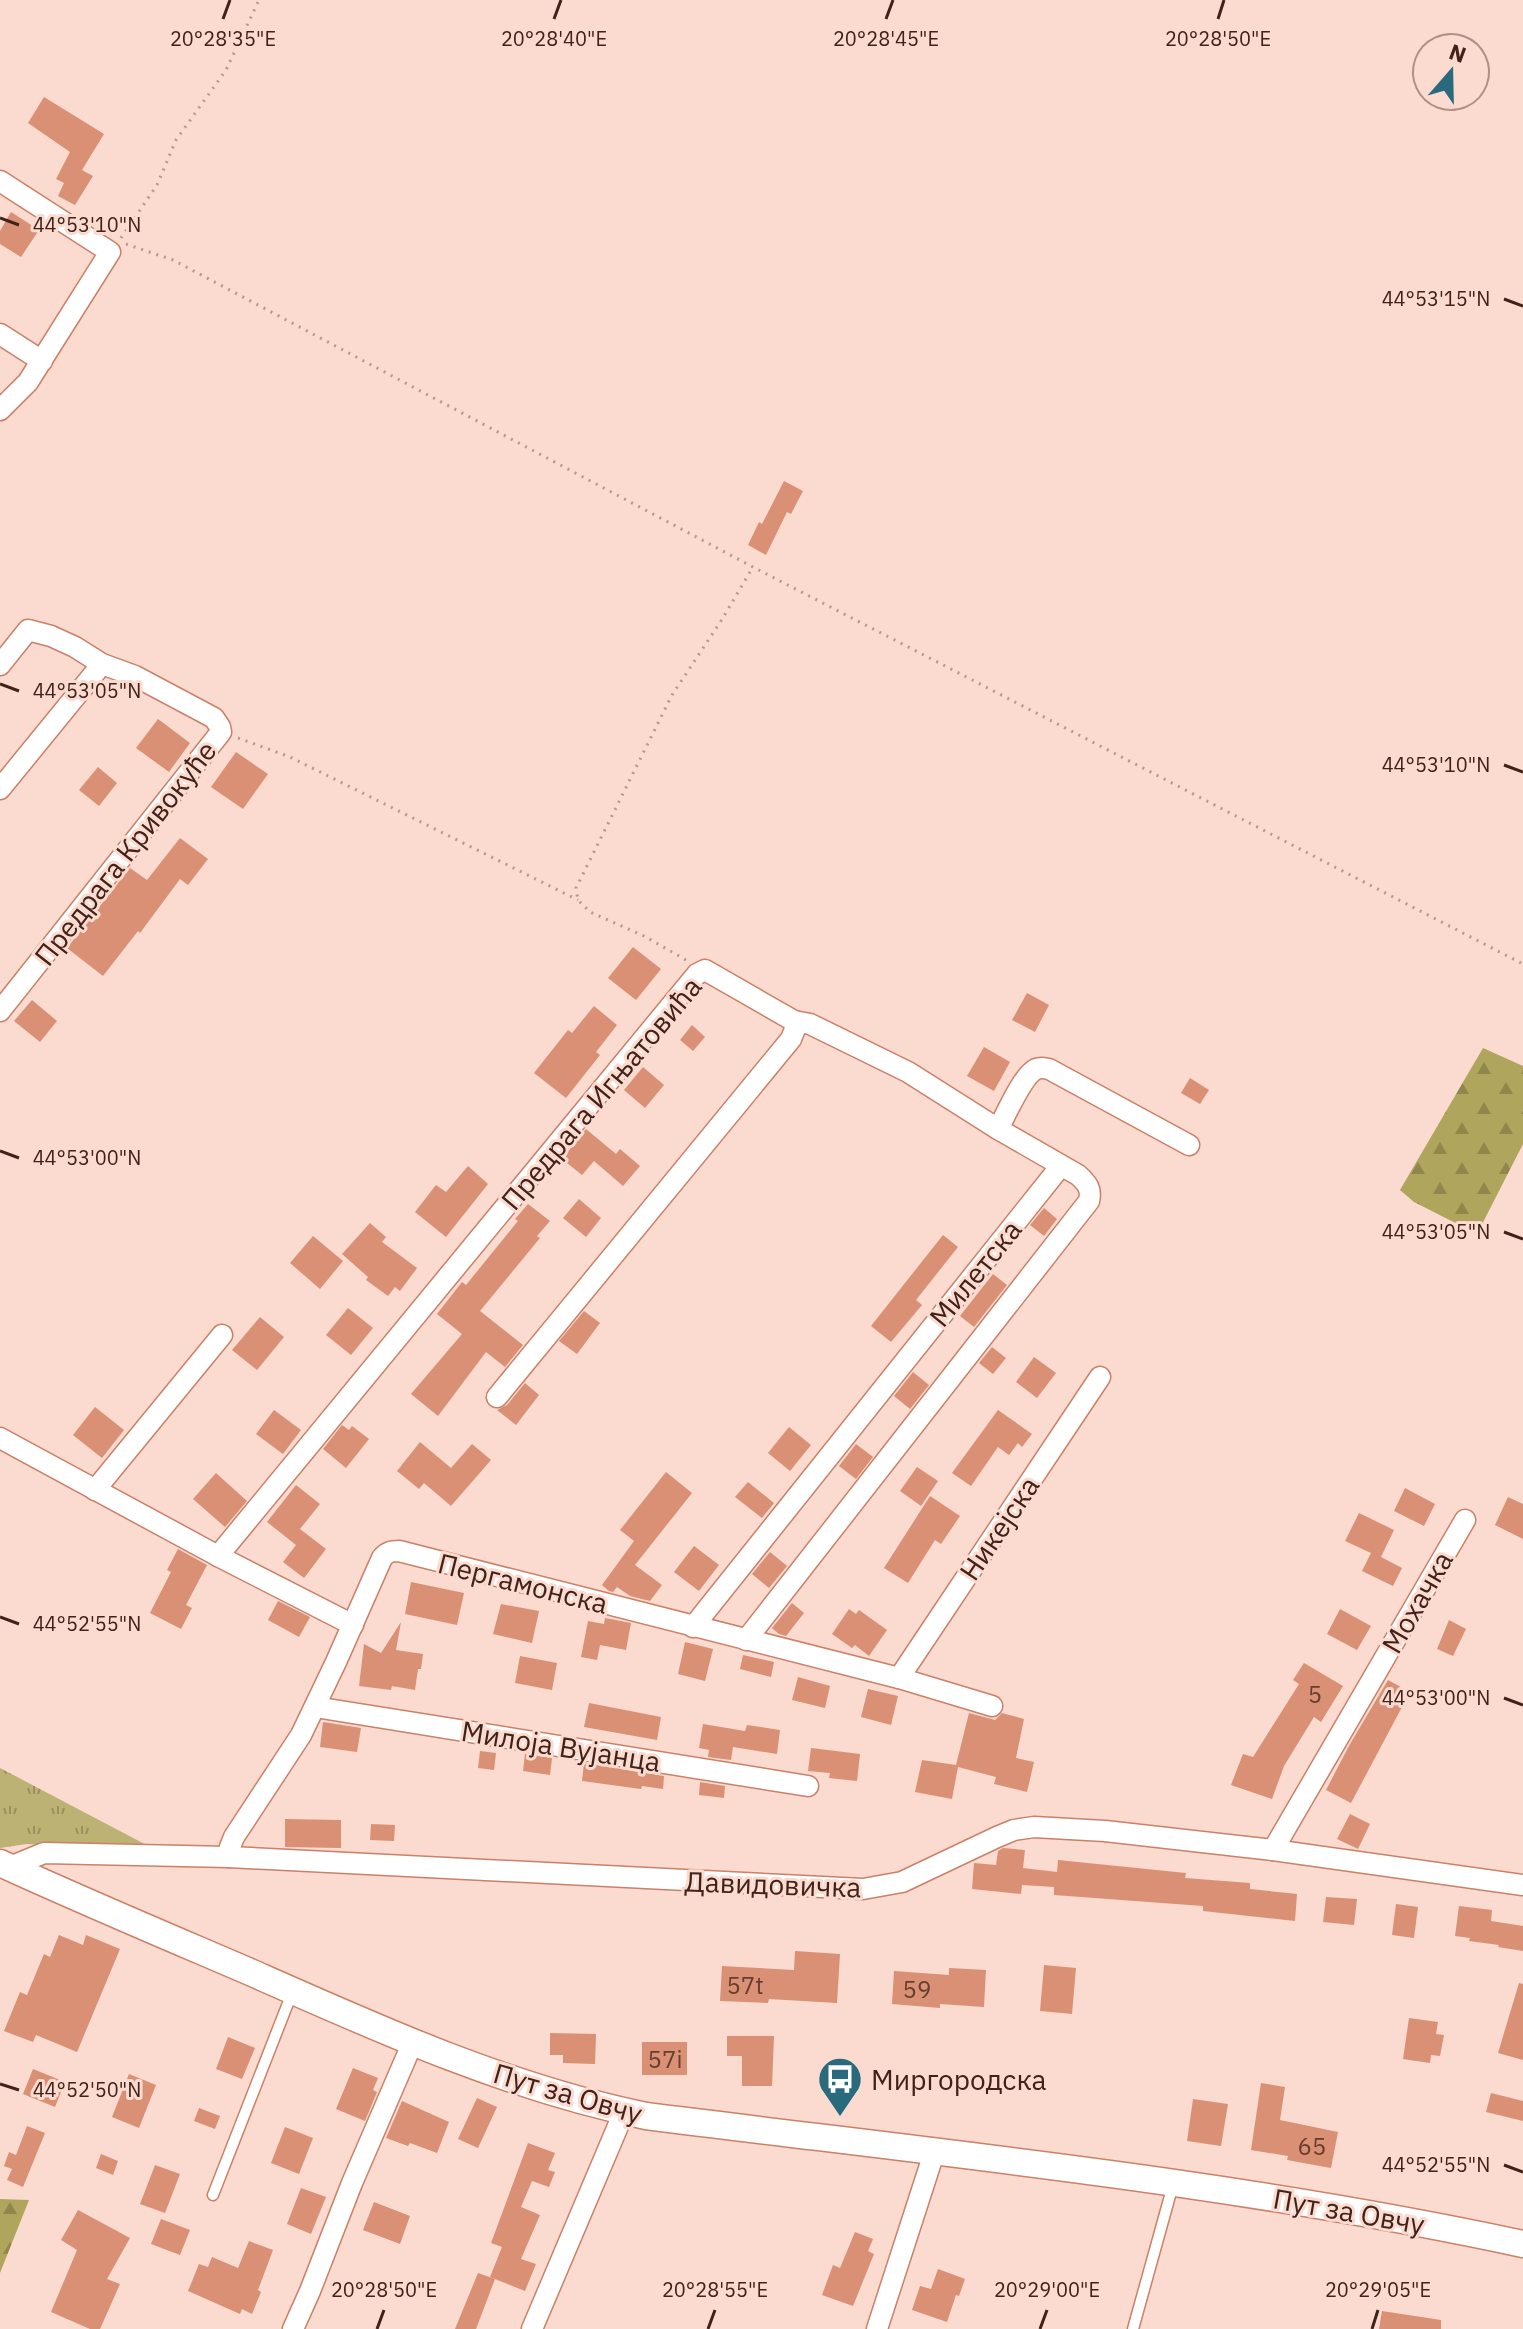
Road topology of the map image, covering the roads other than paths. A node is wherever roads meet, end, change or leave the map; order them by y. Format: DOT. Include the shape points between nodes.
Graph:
graph roads {
  1 [pos="0,181"];
  2 [pos="0,334"];
  3 [pos="42,361"];
  4 [pos="0,410"];
  5 [pos="102,664"];
  6 [pos="0,665"];
  7 [pos="0,789"];
  8 [pos="0,1011"];
  9 [pos="794,1021"];
  10 [pos="998,1129"];
  11 [pos="1189,1145"];
  12 [pos="1060,1167"];
  13 [pos="222,1335"];
  14 [pos="1100,1377"];
  15 [pos="497,1397"];
  16 [pos="0,1438"];
  17 [pos="95,1490"];
  18 [pos="1465,1520"];
  19 [pos="218,1556"];
  20 [pos="353,1625"];
  21 [pos="693,1627"];
  22 [pos="746,1640"];
  23 [pos="899,1678"];
  24 [pos="992,1706"];
  25 [pos="315,1707"];
  26 [pos="808,1786"];
  27 [pos="1273,1850"];
  28 [pos="229,1857"];
  29 [pos="5,1865"];
  30 [pos="1523,1885"];
  31 [pos="293,1991"];
  32 [pos="412,2044"];
  33 [pos="624,2112"];
  34 [pos="934,2153"];
  35 [pos="1174,2183"];
  36 [pos="213,2195"];
  37 [pos="1523,2244"];
  38 [pos="293,2329"];
  39 [pos="532,2329"];
  40 [pos="877,2329"];
  41 [pos="1133,2329"];
  1 -- 3 [label="street" via="114,247"];
  2 -- 3 [label="street"];
  3 -- 4 [label="street"];
  5 -- 6 [label="street" via="75,647 28,630"];
  5 -- 7 [label="street"];
  5 -- 8 [label="street, Предрага Кривокуће" via="214,718 221,732"];
  9 -- 10 [label="street, Предрага Игњатовића" via="908,1072"];
  9 -- 15 [label="street" via="791,1039"];
  9 -- 19 [label="street, Предрага Игњатовића" via="705,970 697,974"];
  10 -- 11 [label="street" via="1025,1081 1040,1068"];
  10 -- 12 [label="street"];
  12 -- 21 [label="street, Милетска"];
  12 -- 22 [label="street" via="1086,1182 1089,1201"];
  13 -- 17 [label="street"];
  14 -- 23 [label="street, Никејска"];
  16 -- 17 [label="street"];
  17 -- 19 [label="street"];
  18 -- 27 [label="street, Мохачка"];
  19 -- 20 [label="street"];
  20 -- 21 [label="street, Пергамонска" via="382,1558 399,1551"];
  20 -- 25 [label="street, Пергамонска"];
  21 -- 22 [label="street, Пергамонска"];
  22 -- 23 [label="street, Пергамонска"];
  23 -- 24 [label="street, Пергамонска"];
  25 -- 26 [label="street, Милоја Вујанца"];
  25 -- 28 [label="street, Пергамонска" via="234,1837"];
  27 -- 28 [label="street, Давидовичка" via="1034,1827 997,1837 902,1882 863,1889"];
  27 -- 30 [label="street, Давидовичка"];
  28 -- 29 [label="street, Давидовичка" via="44,1853"];
  29 -- 31 [label="street, Пут за Овчу"];
  31 -- 32 [label="street, Пут за Овчу"];
  31 -- 36 [label="lane"];
  32 -- 33 [label="street, Пут за Овчу"];
  32 -- 38 [label="street"];
  33 -- 34 [label="street, Пут за Овчу"];
  33 -- 39 [label="street"];
  34 -- 35 [label="street, Пут за Овчу"];
  34 -- 40 [label="street"];
  35 -- 37 [label="street, Пут за Овчу"];
  35 -- 41 [label="lane"];
}
